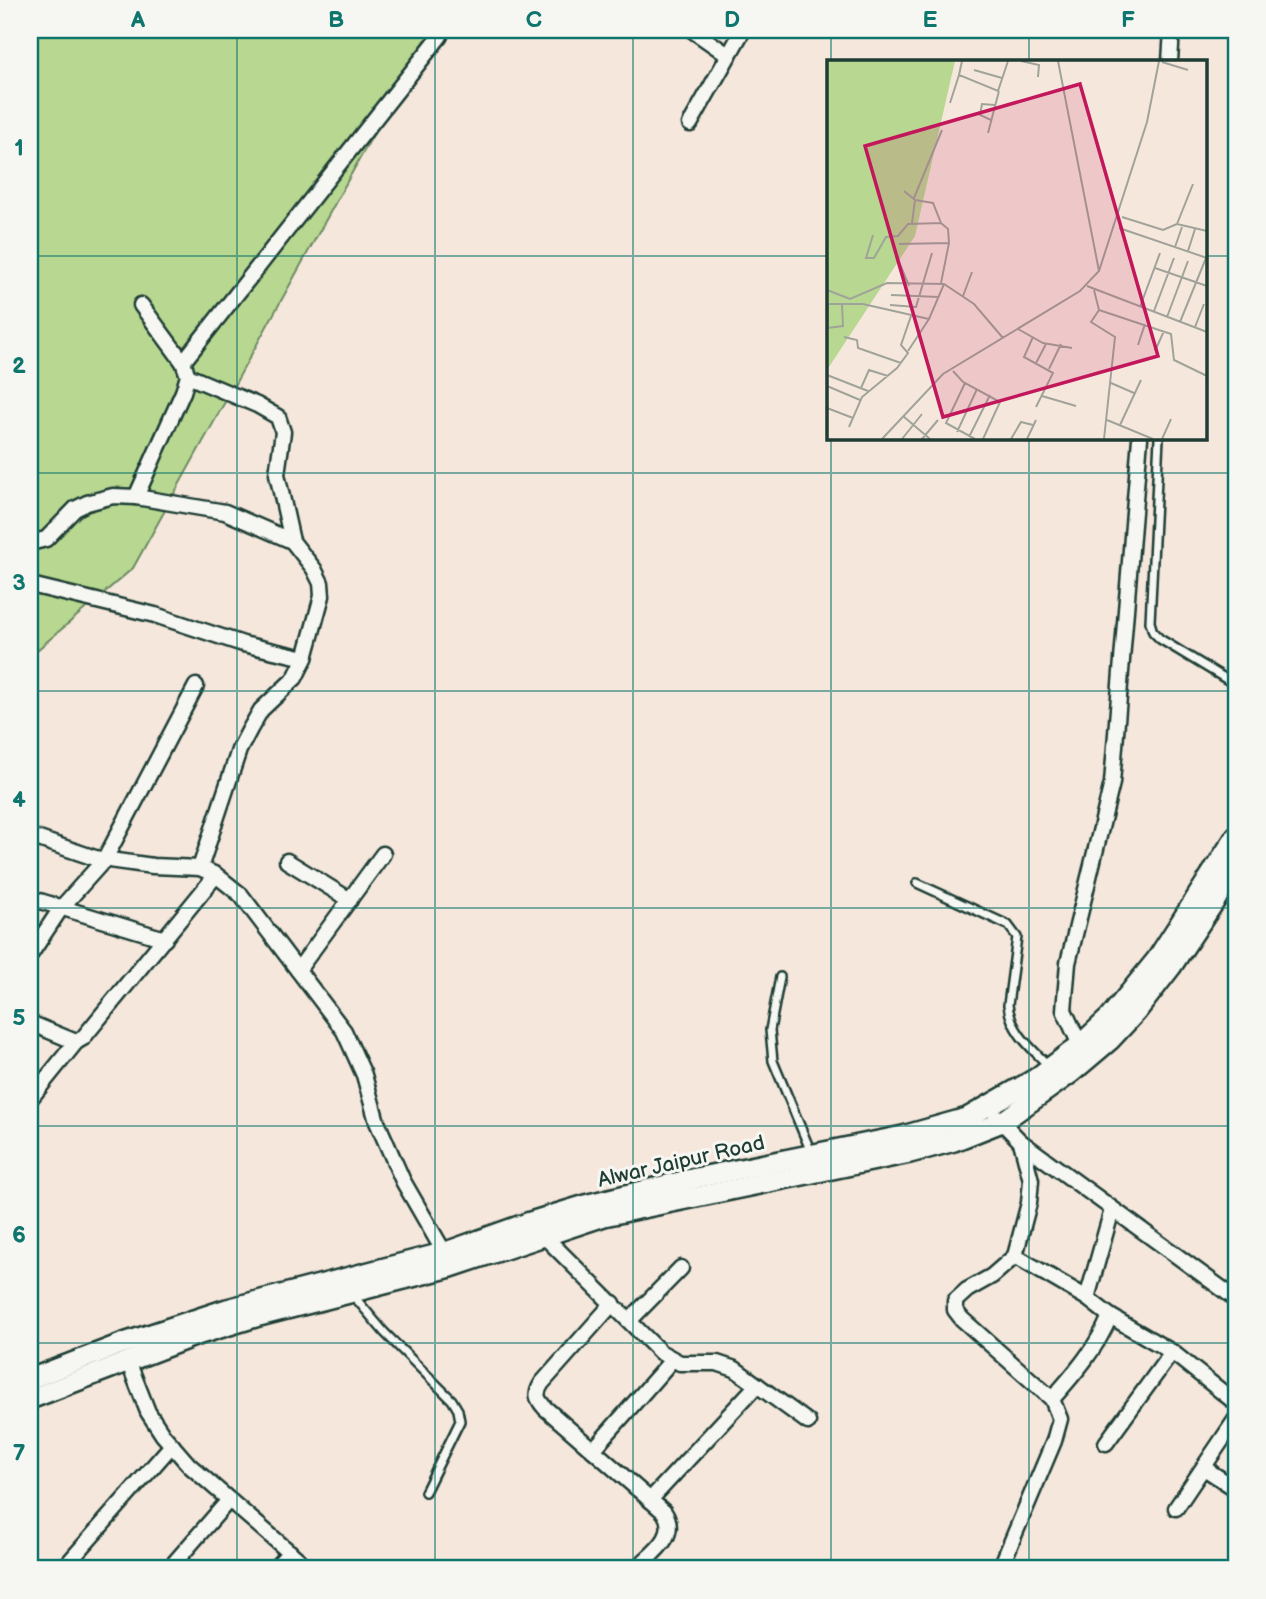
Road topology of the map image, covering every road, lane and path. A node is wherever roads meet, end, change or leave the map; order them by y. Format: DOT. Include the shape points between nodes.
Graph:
graph roads {
  1 [pos="692,30"];
  2 [pos="743,30"];
  3 [pos="1172,30"];
  4 [pos="440,36"];
  5 [pos="728,55"];
  6 [pos="1170,60"];
  7 [pos="690,124"];
  8 [pos="141,305"];
  9 [pos="186,369"];
  10 [pos="1140,439"];
  11 [pos="1159,439"];
  12 [pos="136,497"];
  13 [pos="292,541"];
  14 [pos="30,543"];
  15 [pos="34,586"];
  16 [pos="305,658"];
  17 [pos="1236,685"];
  18 [pos="197,686"];
  19 [pos="30,836"];
  20 [pos="1236,836"];
  21 [pos="383,855"];
  22 [pos="105,859"];
  23 [pos="287,861"];
  24 [pos="200,868"];
  25 [pos="1236,869"];
  26 [pos="216,875"];
  27 [pos="917,883"];
  28 [pos="30,898"];
  29 [pos="350,900"];
  30 [pos="61,908"];
  31 [pos="164,939"];
  32 [pos="30,955"];
  33 [pos="299,970"];
  34 [pos="780,977"];
  35 [pos="30,1023"];
  36 [pos="76,1042"];
  37 [pos="1080,1045"];
  38 [pos="1050,1068"];
  39 [pos="30,1099"];
  40 [pos="988,1107"];
  41 [pos="1002,1122"];
  42 [pos="1021,1142"];
  43 [pos="813,1156"];
  44 [pos="1112,1210"];
  45 [pos="543,1235"];
  46 [pos="1015,1256"];
  47 [pos="448,1259"];
  48 [pos="681,1268"];
  49 [pos="352,1294"];
  50 [pos="1087,1298"];
  51 [pos="1236,1299"];
  52 [pos="613,1303"];
  53 [pos="1110,1316"];
  54 [pos="629,1320"];
  55 [pos="1172,1352"];
  56 [pos="672,1360"];
  57 [pos="128,1361"];
  58 [pos="30,1379"];
  59 [pos="757,1385"];
  60 [pos="30,1399"];
  61 [pos="1052,1399"];
  62 [pos="1236,1403"];
  63 [pos="1236,1419"];
  64 [pos="808,1422"];
  65 [pos="1106,1443"];
  66 [pos="172,1445"];
  67 [pos="593,1450"];
  68 [pos="1204,1468"];
  69 [pos="1236,1489"];
  70 [pos="425,1492"];
  71 [pos="229,1500"];
  72 [pos="650,1500"];
  73 [pos="1176,1508"];
  74 [pos="290,1552"];
  75 [pos="63,1569"];
  76 [pos="169,1569"];
  77 [pos="274,1569"];
  78 [pos="309,1569"];
  79 [pos="636,1569"];
  80 [pos="1000,1569"];
  1 -- 5 [label="street"];
  2 -- 5 [label="street"];
  3 -- 6 [label="street"];
  4 -- 9 [label="street"];
  5 -- 7 [label="street"];
  8 -- 9 [label="street"];
  9 -- 12 [label="street" via="183,392"];
  9 -- 13 [label="street" via="278,418 283,432 277,474"];
  10 -- 37 [label="street" via="1112,783 1068,963 1064,1010"];
  11 -- 17 [label="lane" via="1151,628 1160,639"];
  12 -- 13 [label="street" via="225,512"];
  12 -- 14 [label="street" via="113,496 87,503 46,539"];
  13 -- 16 [label="street" via="321,583 322,596"];
  15 -- 16 [label="street"];
  16 -- 24 [label="street" via="295,678 261,709 239,750"];
  18 -- 22 [label="street"];
  19 -- 22 [label="street"];
  20 -- 37 [label="main road, Alwar Jaipur Road" via="1157,959 1109,1018"];
  21 -- 29 [label="street"];
  22 -- 24 [label="street"];
  22 -- 30 [label="street"];
  23 -- 29 [label="street"];
  24 -- 26 [label="street"];
  25 -- 41 [label="main road, Alwar Jaipur Road" via="1137,1011 1070,1073"];
  26 -- 31 [label="street"];
  26 -- 33 [label="street" via="241,895"];
  27 -- 38 [label="lane" via="1014,930 1009,1013 1017,1034"];
  28 -- 30 [label="street"];
  29 -- 33 [label="street"];
  30 -- 31 [label="street"];
  30 -- 32 [label="street"];
  31 -- 36 [label="street"];
  33 -- 47 [label="street" via="344,1031 403,1181"];
  34 -- 43 [label="lane" via="770,1030 773,1061"];
  35 -- 36 [label="street"];
  36 -- 39 [label="street"];
  37 -- 38 [label="main road, Alwar Jaipur Road"];
  38 -- 40 [label="main road, Alwar Jaipur Road"];
  40 -- 41 [label="street"];
  40 -- 43 [label="main road, Alwar Jaipur Road" via="942,1127"];
  41 -- 42 [label="street"];
  41 -- 45 [label="main road, Alwar Jaipur Road" via="954,1142 910,1153 650,1205"];
  42 -- 44 [label="street"];
  42 -- 46 [label="street" via="1031,1180"];
  43 -- 47 [label="main road, Alwar Jaipur Road" via="641,1190 530,1222"];
  44 -- 50 [label="street"];
  44 -- 51 [label="street"];
  45 -- 47 [label="main road, Alwar Jaipur Road"];
  45 -- 52 [label="street"];
  46 -- 50 [label="street"];
  46 -- 61 [label="street" via="960,1294 955,1310"];
  47 -- 49 [label="main road, Alwar Jaipur Road"];
  47 -- 58 [label="main road, Alwar Jaipur Road" via="228,1309"];
  48 -- 54 [label="street"];
  49 -- 57 [label="main road, Alwar Jaipur Road" via="259,1316"];
  49 -- 70 [label="lane" via="458,1410 460,1421"];
  50 -- 53 [label="street"];
  52 -- 54 [label="street"];
  52 -- 67 [label="street" via="536,1393 545,1408"];
  53 -- 55 [label="street"];
  53 -- 61 [label="street" via="1081,1366"];
  54 -- 56 [label="street"];
  55 -- 62 [label="street"];
  55 -- 65 [label="street"];
  56 -- 59 [label="street" via="717,1363"];
  56 -- 67 [label="street"];
  57 -- 60 [label="main road, Alwar Jaipur Road"];
  57 -- 66 [label="street" via="148,1412"];
  59 -- 64 [label="street"];
  59 -- 72 [label="street"];
  61 -- 80 [label="street" via="1059,1427"];
  63 -- 68 [label="street"];
  66 -- 71 [label="street"];
  66 -- 75 [label="street"];
  67 -- 72 [label="street"];
  68 -- 69 [label="street"];
  68 -- 73 [label="street"];
  71 -- 74 [label="street"];
  71 -- 76 [label="street"];
  72 -- 79 [label="street" via="664,1512 670,1529"];
  74 -- 77 [label="street"];
  74 -- 78 [label="street"];
}
